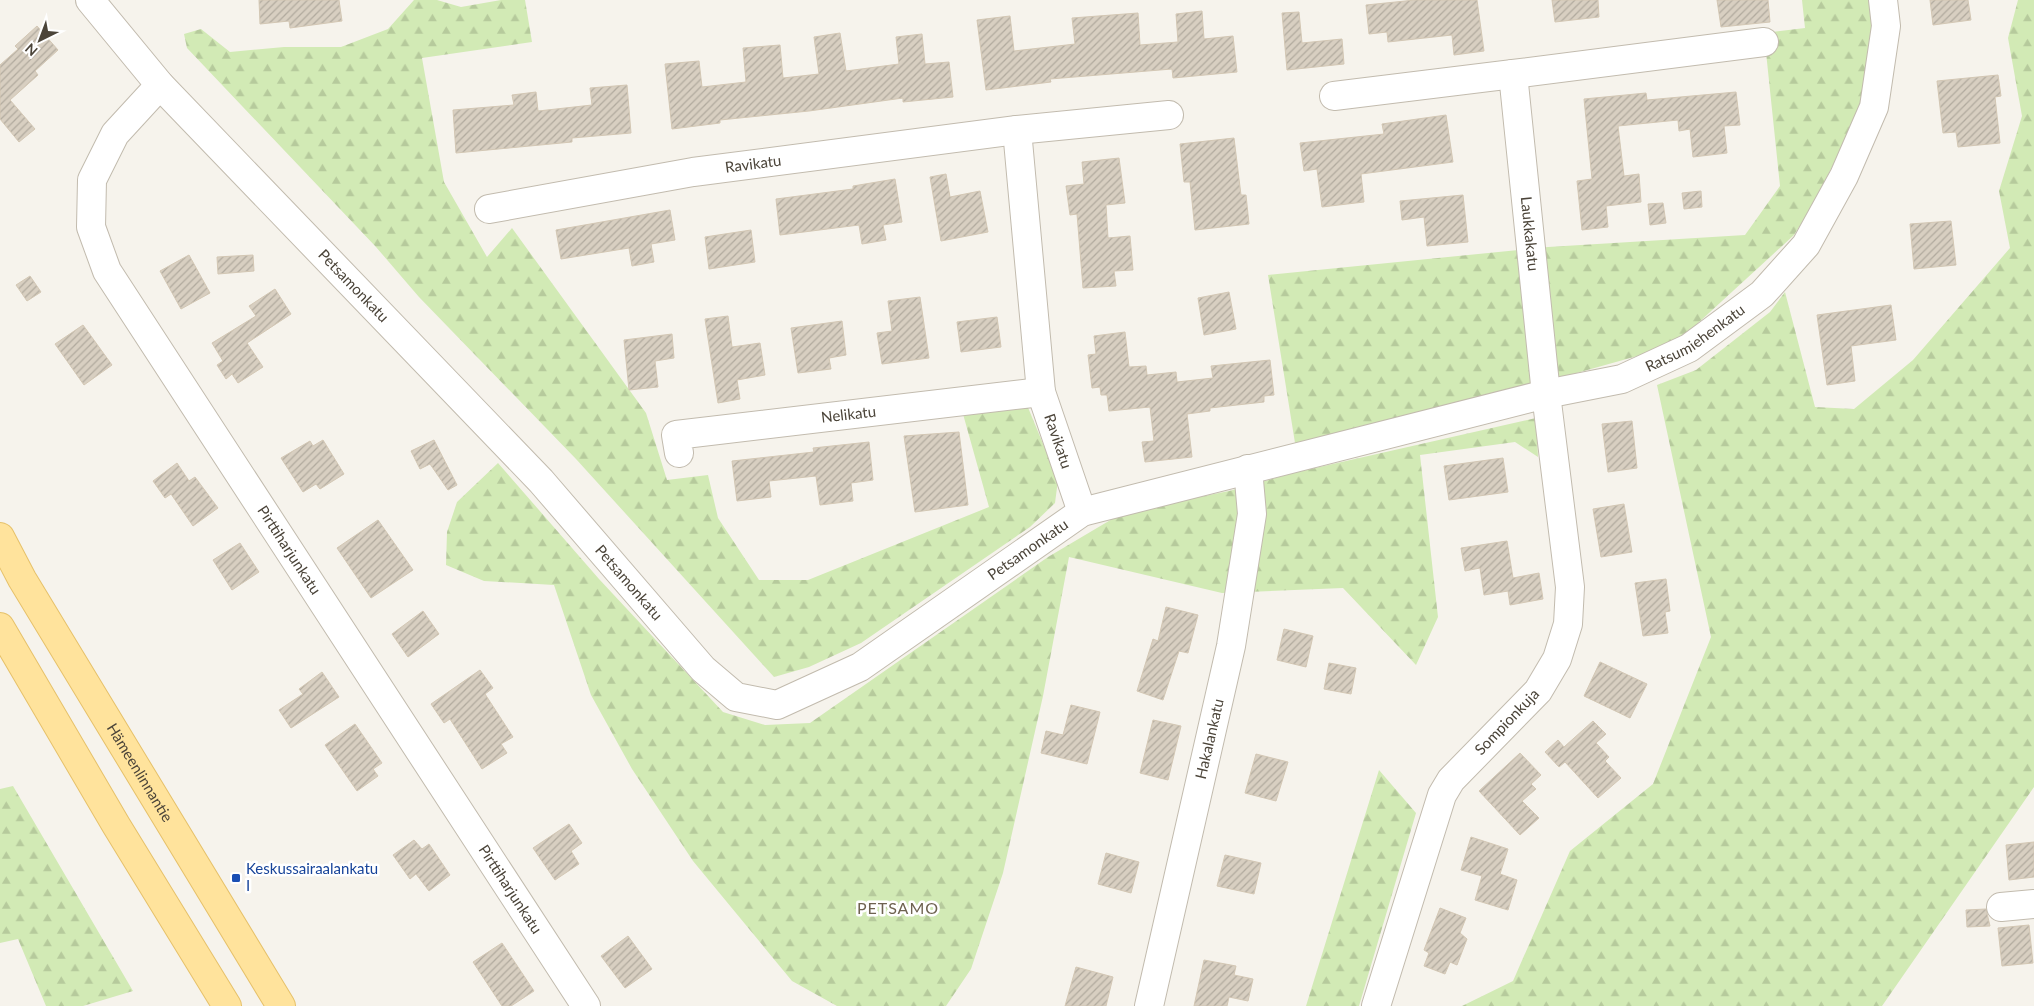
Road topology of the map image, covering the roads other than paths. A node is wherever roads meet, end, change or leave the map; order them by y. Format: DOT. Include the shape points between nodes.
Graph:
graph roads {
  1 [pos="90,0"];
  2 [pos="1883,0"];
  3 [pos="1764,42"];
  4 [pos="1513,74"];
  5 [pos="160,85"];
  6 [pos="1334,96"];
  7 [pos="1169,115"];
  8 [pos="1017,130"];
  9 [pos="489,209"];
  10 [pos="1041,392"];
  11 [pos="1546,394"];
  12 [pos="679,453"];
  13 [pos="1306,456"];
  14 [pos="1248,469"];
  15 [pos="1082,512"];
  16 [pos="0,537"];
  17 [pos="0,627"];
  18 [pos="2034,904"];
  19 [pos="2001,907"];
  20 [pos="227,1006"];
  21 [pos="281,1006"];
  22 [pos="586,1006"];
  23 [pos="1149,1006"];
  24 [pos="1376,1006"];
  1 -- 5 [label="street, Petsamonkatu"];
  2 -- 11 [label="street, Ratsumiehenkatu" via="1886,26 1874,108 1844,176 1806,245 1762,294 1689,348 1622,379"];
  3 -- 4 [label="street"];
  4 -- 6 [label="street"];
  4 -- 11 [label="street, Laukkakatu"];
  5 -- 15 [label="street, Petsamonkatu" via="541,481 703,669 736,697 777,705 860,667"];
  5 -- 22 [label="street, Pirttiharjunkatu" via="115,134 92,180 91,227 107,271"];
  7 -- 8 [label="street, Ravikatu"];
  8 -- 9 [label="street, Ravikatu" via="694,172"];
  8 -- 10 [label="street, Ravikatu"];
  10 -- 12 [label="street, Nelikatu" via="676,435"];
  10 -- 15 [label="street, Ravikatu"];
  11 -- 13 [label="street, Ratsumiehenkatu"];
  11 -- 24 [label="street, Sompionkuja" via="1570,587 1568,624 1557,659 1538,691 1451,780 1442,796"];
  13 -- 14 [label="street, Petsamonkatu"];
  14 -- 15 [label="street, Petsamonkatu"];
  14 -- 23 [label="street, Hakalankatu" via="1252,514 1231,646"];
  16 -- 21 [label="main road, Hämeenlinnantie" via="27,587"];
  17 -- 20 [label="main road"];
  18 -- 19 [label="street"];
}
